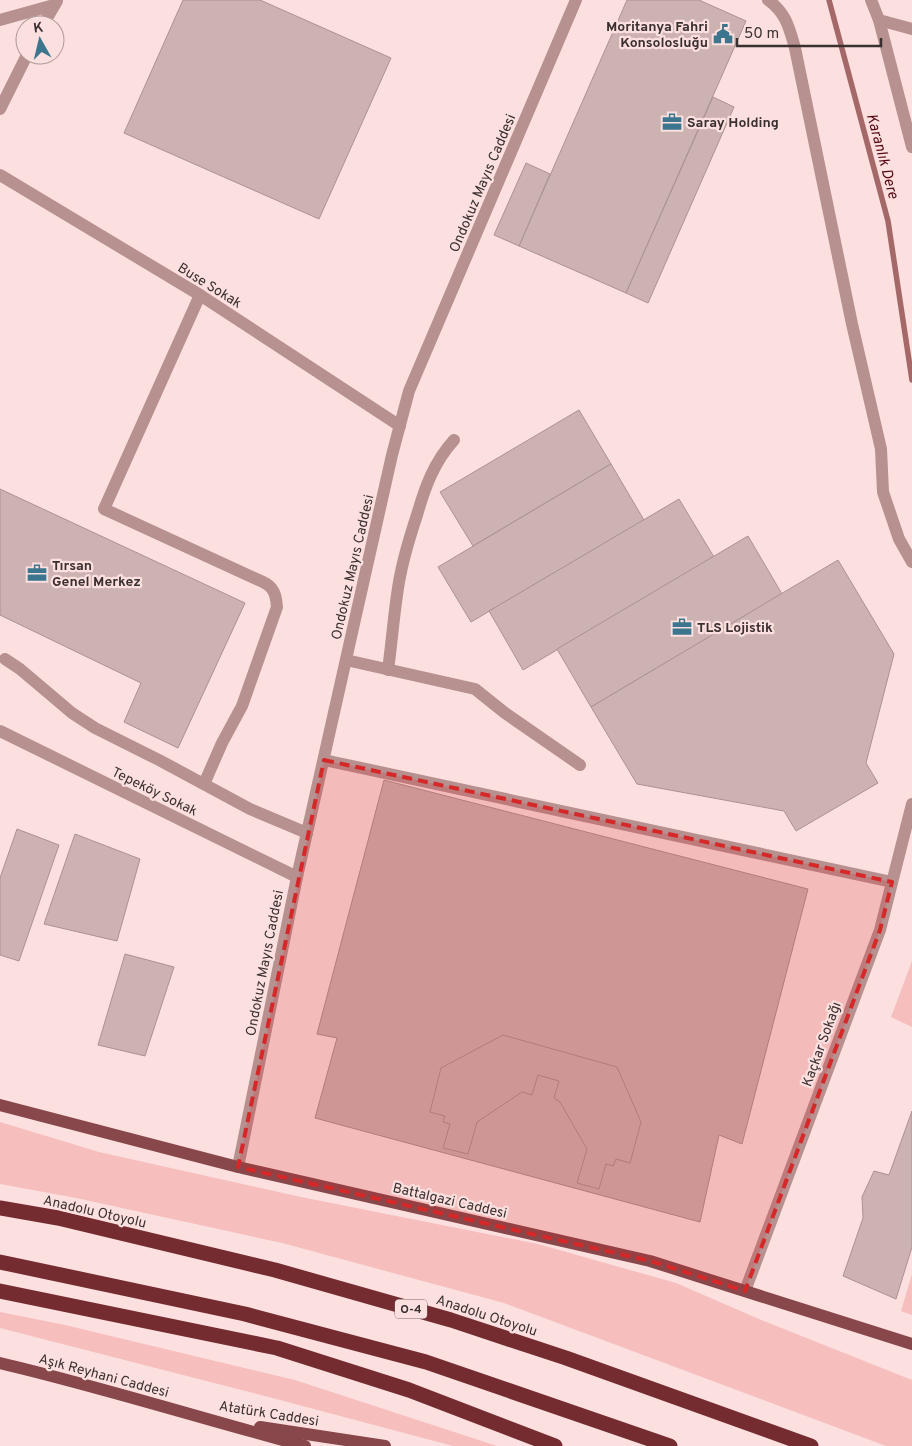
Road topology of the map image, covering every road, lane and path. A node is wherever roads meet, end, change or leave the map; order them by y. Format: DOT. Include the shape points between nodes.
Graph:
graph roads {
  1 [pos="576,0"];
  2 [pos="768,0"];
  3 [pos="871,0"];
  4 [pos="56,3"];
  5 [pos="49,15"];
  6 [pos="0,20"];
  7 [pos="879,20"];
  8 [pos="912,29"];
  9 [pos="22,65"];
  10 [pos="0,108"];
  11 [pos="912,147"];
  12 [pos="0,175"];
  13 [pos="200,295"];
  14 [pos="400,426"];
  15 [pos="454,440"];
  16 [pos="912,562"];
  17 [pos="5,660"];
  18 [pos="346,660"];
  19 [pos="388,670"];
  20 [pos="0,731"];
  21 [pos="324,760"];
  22 [pos="580,765"];
  23 [pos="204,784"];
  24 [pos="912,804"];
  25 [pos="307,833"];
  26 [pos="297,878"];
  27 [pos="892,882"];
  28 [pos="0,1105"];
  29 [pos="238,1167"];
  30 [pos="0,1208"];
  31 [pos="0,1262"];
  32 [pos="745,1290"];
  33 [pos="0,1291"];
  34 [pos="912,1346"];
  35 [pos="0,1363"];
  36 [pos="199,1418"];
  37 [pos="305,1446"];
  38 [pos="384,1446"];
  39 [pos="555,1446"];
  40 [pos="670,1446"];
  41 [pos="811,1446"];
  1 -- 14 [label="street, Ondokuz Mayıs Caddesi" via="409,391"];
  2 -- 16 [label="street" via="779,8 795,48 881,449 883,492 899,539"];
  3 -- 7 [label="street"];
  4 -- 5 [label="street"];
  4 -- 6 [label="street"];
  7 -- 8 [label="street"];
  7 -- 11 [label="street"];
  9 -- 10 [label="street"];
  12 -- 13 [label="street, Buse Sokak"];
  13 -- 14 [label="street, Buse Sokak"];
  13 -- 23 [label="street" via="104,509 270,585 274,591 277,606 242,706"];
  14 -- 18 [label="street, Ondokuz Mayıs Caddesi"];
  15 -- 19 [label="street" via="434,467 411,532 399,582"];
  17 -- 23 [label="street" via="95,728"];
  18 -- 19 [label="street"];
  18 -- 21 [label="street, Ondokuz Mayıs Caddesi"];
  19 -- 22 [label="street" via="475,689"];
  20 -- 26 [label="street, Tepeköy Sokak"];
  21 -- 25 [label="street, Ondokuz Mayıs Caddesi"];
  21 -- 27 [label="street"];
  23 -- 25 [label="street" via="250,810"];
  24 -- 27 [label="street, Kaçkar Sokağı"];
  25 -- 26 [label="street, Ondokuz Mayıs Caddesi"];
  26 -- 29 [label="street, Ondokuz Mayıs Caddesi"];
  27 -- 32 [label="street, Kaçkar Sokağı" via="880,930"];
  28 -- 29 [label="main road, Battalgazi Caddesi"];
  29 -- 32 [label="main road, Battalgazi Caddesi" via="650,1260"];
  30 -- 41 [label="highway, Anadolu Otoyolu / O-4" via="58,1218 275,1270 451,1320"];
  31 -- 40 [label="highway" via="245,1314 426,1362"];
  32 -- 34 [label="main road, Battalgazi Caddesi"];
  33 -- 39 [label="highway" via="277,1348 409,1390"];
  35 -- 36 [label="main road, Aşık Reyhani Caddesi"];
  36 -- 37 [label="main road, Atatürk Caddesi"];
  36 -- 38 [label="main road, Atatürk Caddesi"];
}
